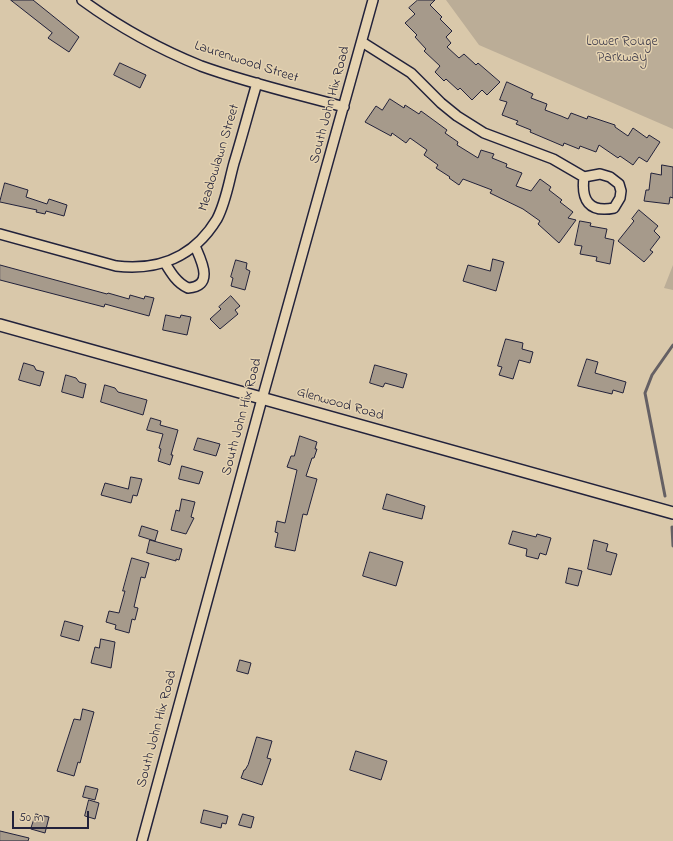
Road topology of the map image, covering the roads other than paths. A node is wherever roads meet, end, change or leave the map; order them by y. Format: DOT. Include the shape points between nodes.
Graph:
graph roads {
  1 [pos="82,0"];
  2 [pos="374,0"];
  3 [pos="362,42"];
  4 [pos="256,83"];
  5 [pos="344,107"];
  6 [pos="584,177"];
  7 [pos="0,234"];
  8 [pos="194,246"];
  9 [pos="165,263"];
  10 [pos="0,325"];
  11 [pos="262,399"];
  12 [pos="673,513"];
  13 [pos="142,841"];
  1 -- 4 [label="street, Laurenwood Street" via="123,28 180,57 223,74"];
  2 -- 3 [label="street, South John Hix Road"];
  3 -- 5 [label="street, South John Hix Road"];
  3 -- 6 [label="street" via="411,73 442,103 470,125 553,159"];
  4 -- 5 [label="street, Laurenwood Street"];
  4 -- 8 [label="street, Meadowlawn Street" via="221,209 214,223"];
  5 -- 11 [label="street, South John Hix Road"];
  6 -- 6 [label="street" via="600,174 610,177 619,184 620,198 614,208 596,209 588,204 583,195"];
  7 -- 9 [label="street, Meadowlawn Street" via="116,266 149,267"];
  8 -- 9 [label="street, Meadowlawn Street"];
  8 -- 9 [label="street" via="204,269 200,285 184,286"];
  10 -- 11 [label="street, Glenwood Road"];
  11 -- 12 [label="street, Glenwood Road"];
  11 -- 13 [label="street, South John Hix Road"];
}
